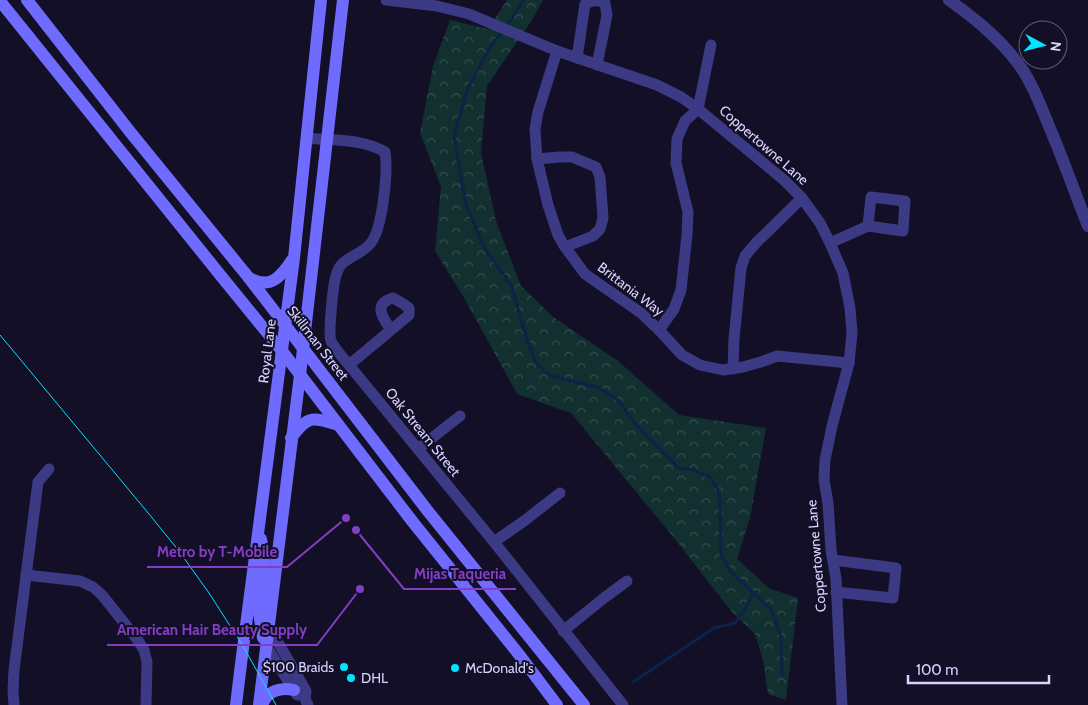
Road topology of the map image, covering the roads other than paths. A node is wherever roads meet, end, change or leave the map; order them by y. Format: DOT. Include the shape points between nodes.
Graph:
graph roads {
  1 [pos="27,0"];
  2 [pos="321,0"];
  3 [pos="343,0"];
  4 [pos="386,0"];
  5 [pos="949,0"];
  6 [pos="0,1"];
  7 [pos="711,46"];
  8 [pos="557,52"];
  9 [pos="577,58"];
  10 [pos="597,65"];
  11 [pos="698,109"];
  12 [pos="307,138"];
  13 [pos="326,140"];
  14 [pos="537,159"];
  15 [pos="802,198"];
  16 [pos="868,226"];
  17 [pos="1088,226"];
  18 [pos="830,243"];
  19 [pos="565,247"];
  20 [pos="294,258"];
  21 [pos="249,278"];
  22 [pos="285,325"];
  23 [pos="391,330"];
  24 [pos="659,330"];
  25 [pos="303,347"];
  26 [pos="282,351"];
  27 [pos="848,362"];
  28 [pos="349,365"];
  29 [pos="733,369"];
  30 [pos="300,375"];
  31 [pos="460,416"];
  32 [pos="338,426"];
  33 [pos="291,438"];
  34 [pos="418,449"];
  35 [pos="49,469"];
  36 [pos="560,493"];
  37 [pos="259,527"];
  38 [pos="494,542"];
  39 [pos="833,560"];
  40 [pos="26,575"];
  41 [pos="627,581"];
  42 [pos="836,592"];
  43 [pos="268,625"];
  44 [pos="564,631"];
  45 [pos="266,646"];
  46 [pos="294,690"];
  47 [pos="307,702"];
  48 [pos="14,705"];
  49 [pos="146,705"];
  50 [pos="236,705"];
  51 [pos="260,705"];
  52 [pos="557,705"];
  53 [pos="584,705"];
  54 [pos="623,705"];
  55 [pos="842,705"];
  1 -- 21 [label="main road, Skillman Street"];
  2 -- 12 [label="main road, Royal Lane"];
  3 -- 13 [label="main road"];
  4 -- 8 [label="street, Coppertowne Lane" via="437,6 469,14"];
  5 -- 17 [label="street" via="1004,46 1018,63 1041,107"];
  6 -- 26 [label="main road"];
  7 -- 11 [label="street"];
  8 -- 9 [label="street, Coppertowne Lane"];
  8 -- 14 [label="street, Brittania Way" via="538,112 535,129"];
  9 -- 10 [label="street, Coppertowne Lane"];
  9 -- 10 [label="street" via="585,4 599,0 605,3 607,15"];
  10 -- 11 [label="street, Coppertowne Lane" via="657,85"];
  11 -- 15 [label="street, Coppertowne Lane"];
  11 -- 24 [label="street" via="685,121 677,139 676,163 688,212 687,235 681,290 674,309"];
  12 -- 13 [label="street"];
  12 -- 20 [label="main road, Royal Lane"];
  13 -- 25 [label="main road"];
  13 -- 28 [label="street, Oak Stream Street" via="376,147 385,152 386,161 377,233 370,245 340,266 335,277 330,340"];
  14 -- 19 [label="street, Brittania Way" via="558,235"];
  14 -- 19 [label="street" via="572,157 596,167 600,177 603,218 600,229 593,236"];
  15 -- 18 [label="street, Coppertowne Lane"];
  15 -- 29 [label="street" via="745,256"];
  16 -- 18 [label="street"];
  18 -- 27 [label="street, Coppertowne Lane" via="843,273 850,308 852,333"];
  19 -- 24 [label="street, Brittania Way" via="585,274"];
  20 -- 21 [label="main road" via="285,271 270,282 255,282"];
  20 -- 22 [label="main road, Royal Lane"];
  21 -- 22 [label="main road, Skillman Street"];
  22 -- 25 [label="main road, Skillman Street"];
  22 -- 26 [label="main road, Royal Lane"];
  23 -- 23 [label="street" via="409,315 409,308 393,298 386,300 380,313"];
  23 -- 28 [label="street"];
  24 -- 29 [label="street, Brittania Way" via="682,355 700,365"];
  25 -- 30 [label="main road"];
  25 -- 53 [label="main road, Skillman Street" via="427,510"];
  26 -- 30 [label="main road"];
  26 -- 37 [label="main road, Royal Lane"];
  27 -- 29 [label="street, Brittania Way" via="777,356"];
  27 -- 39 [label="street, Coppertowne Lane" via="825,460 824,480"];
  28 -- 34 [label="street, Oak Stream Street"];
  30 -- 32 [label="main road"];
  30 -- 33 [label="main road"];
  31 -- 34 [label="street"];
  32 -- 33 [label="main road" via="310,419"];
  32 -- 52 [label="main road"];
  33 -- 43 [label="main road"];
  34 -- 38 [label="street, Oak Stream Street"];
  35 -- 40 [label="street" via="38,482"];
  36 -- 38 [label="street"];
  37 -- 45 [label="main road" via="266,562 259,613"];
  37 -- 50 [label="main road, Royal Lane"];
  38 -- 44 [label="street, Oak Stream Street"];
  39 -- 42 [label="street, Coppertowne Lane"];
  39 -- 42 [label="street" via="896,568 893,598"];
  40 -- 48 [label="street" via="14,670"];
  40 -- 49 [label="street" via="80,581 102,595 144,650 147,662"];
  41 -- 44 [label="street"];
  42 -- 55 [label="street, Coppertowne Lane"];
  43 -- 45 [label="main road"];
  43 -- 47 [label="street" via="306,691"];
  44 -- 54 [label="street, Oak Stream Street"];
  45 -- 46 [label="street"];
  45 -- 51 [label="main road"];
  46 -- 47 [label="street"];
  46 -- 51 [label="main road" via="279,689 270,693"];
}
